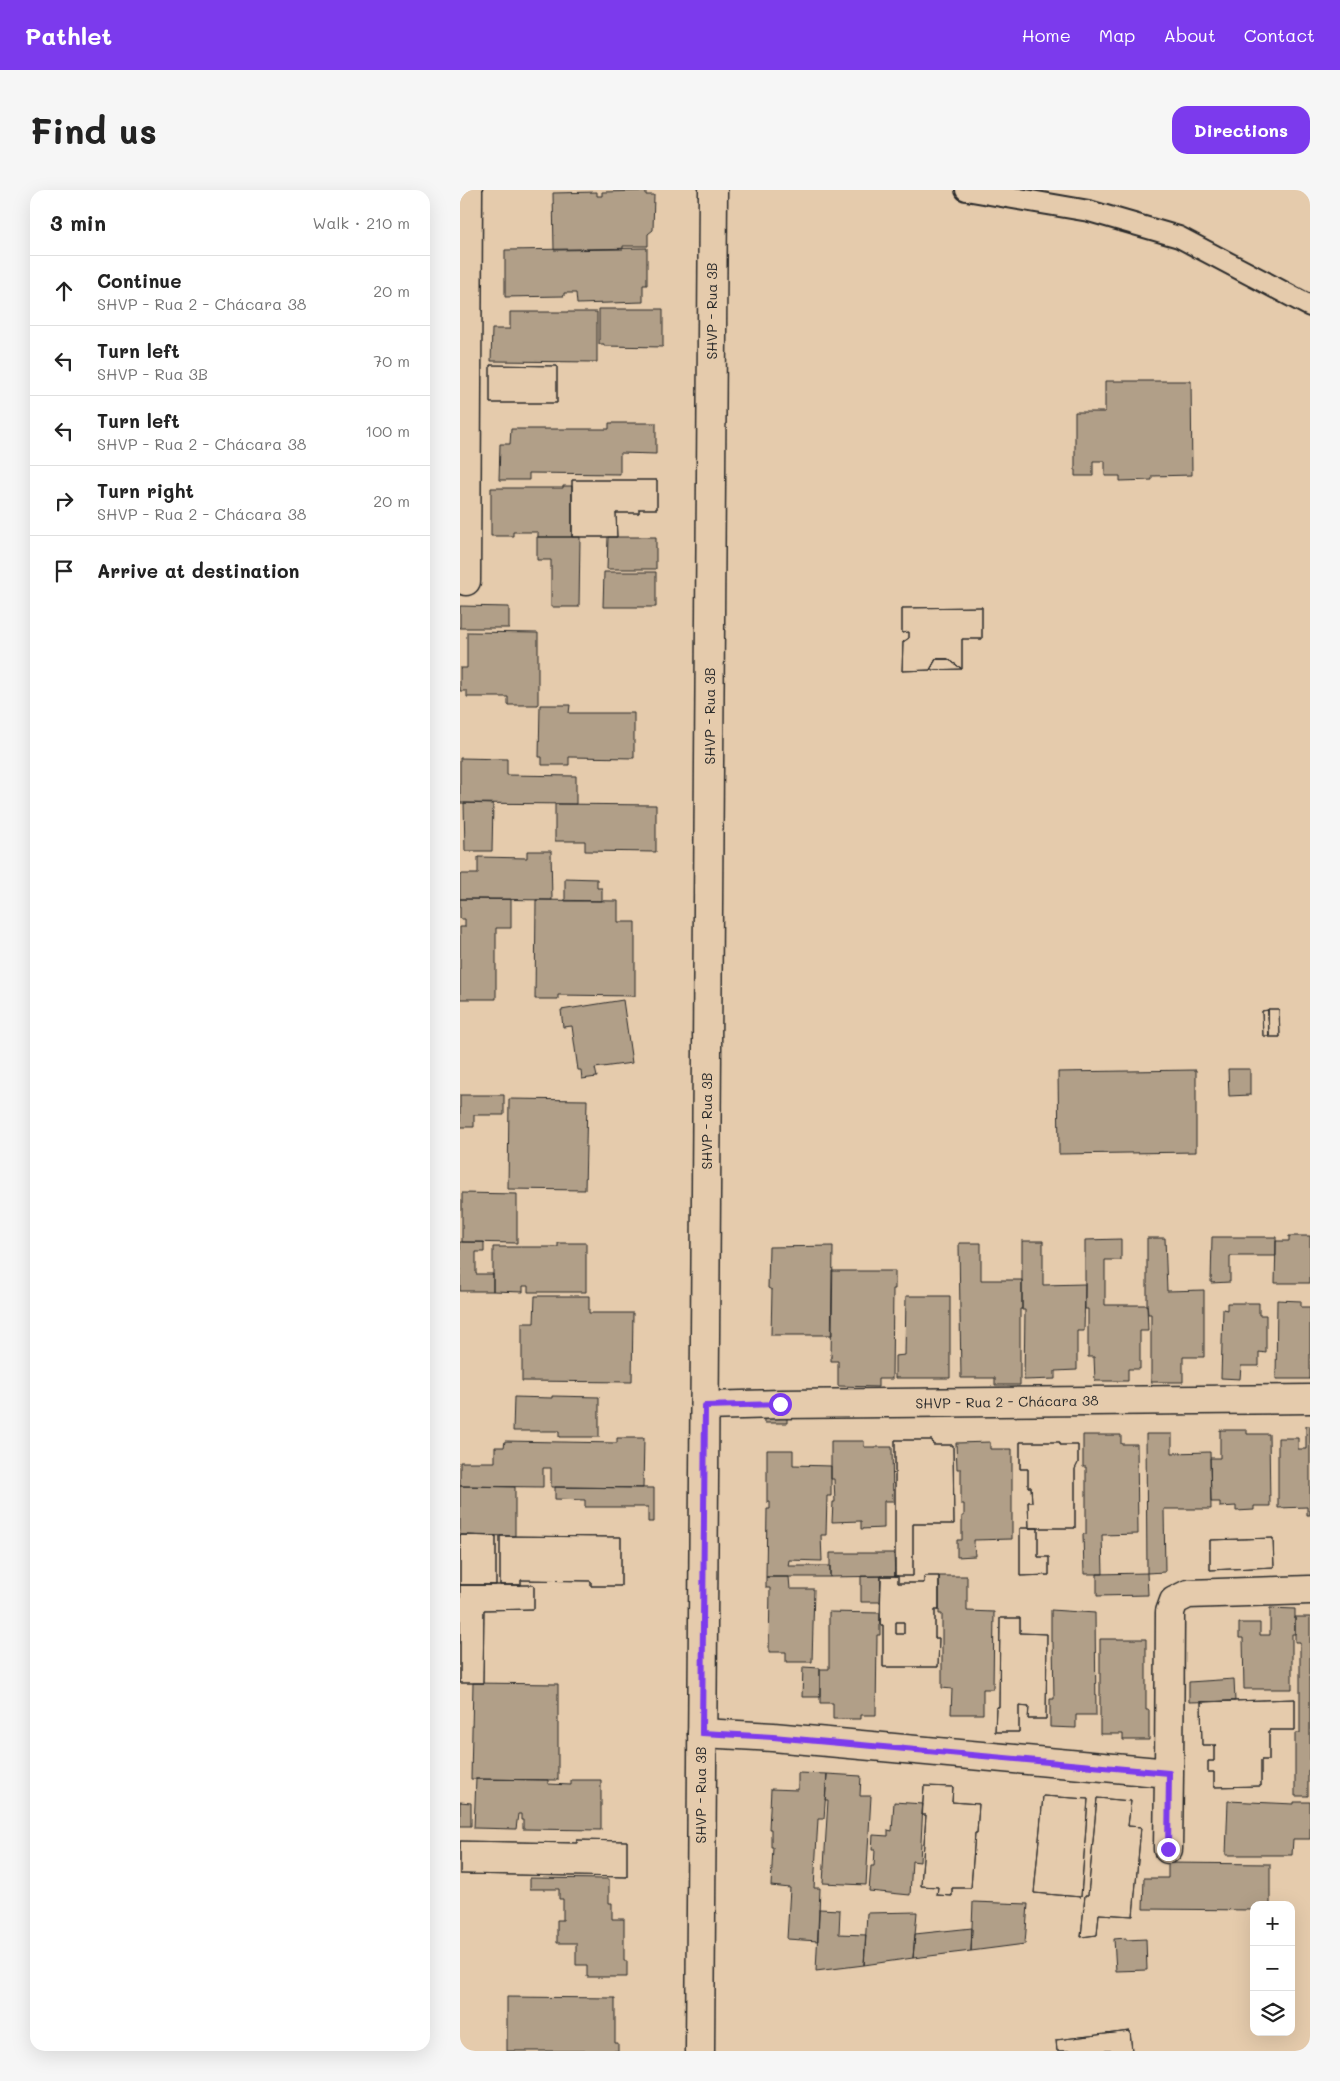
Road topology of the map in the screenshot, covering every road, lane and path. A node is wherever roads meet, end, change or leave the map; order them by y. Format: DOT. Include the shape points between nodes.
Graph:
graph roads {
  1 [pos="468,190"];
  2 [pos="713,190"];
  3 [pos="966,190"];
  4 [pos="1310,306"];
  5 [pos="466,581"];
  6 [pos="1310,1399"];
  7 [pos="705,1406"];
  8 [pos="1310,1590"];
  9 [pos="702,1733"];
  10 [pos="1169,1773"];
  11 [pos="1168,1849"];
  12 [pos="700,2051"];
  1 -- 5 [label="street"];
  2 -- 7 [label="street, SHVP - Rua 3B"];
  3 -- 4 [label="lane" via="1089,211 1179,237"];
  6 -- 7 [label="street, SHVP - Rua 2 - Chácara 38"];
  7 -- 9 [label="street, SHVP - Rua 3B"];
  8 -- 10 [label="street" via="1188,1594 1174,1601 1170,1612"];
  9 -- 10 [label="street"];
  9 -- 12 [label="street, SHVP - Rua 3B"];
  10 -- 11 [label="street"];
}
